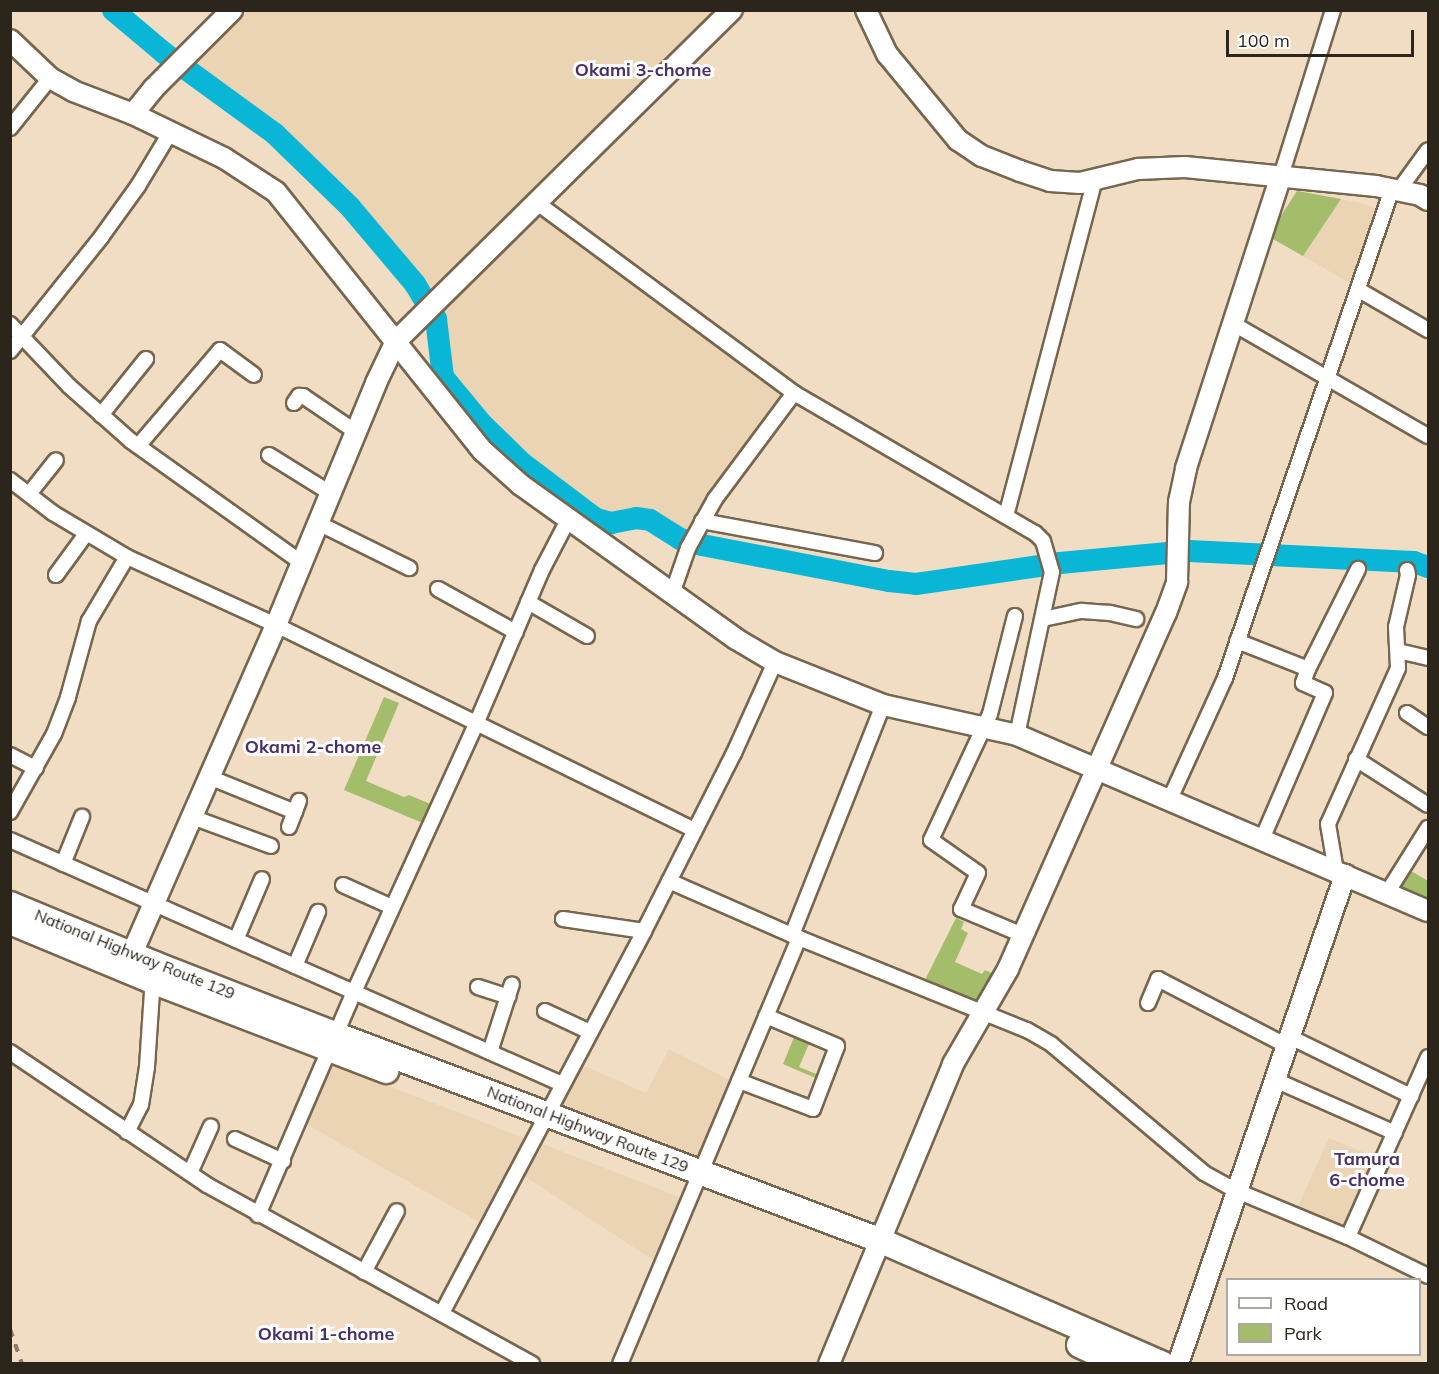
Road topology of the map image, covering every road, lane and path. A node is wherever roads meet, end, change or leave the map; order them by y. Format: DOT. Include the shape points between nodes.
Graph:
graph roads {
  1 [pos="232,10"];
  2 [pos="732,10"];
  3 [pos="866,10"];
  4 [pos="1333,10"];
  5 [pos="10,40"];
  6 [pos="50,78"];
  7 [pos="133,114"];
  8 [pos="10,128"];
  9 [pos="170,133"];
  10 [pos="1428,150"];
  11 [pos="1281,176"];
  12 [pos="1095,180"];
  13 [pos="1395,189"];
  14 [pos="1428,200"];
  15 [pos="536,202"];
  16 [pos="1359,290"];
  17 [pos="1232,323"];
  18 [pos="10,324"];
  19 [pos="1428,330"];
  20 [pos="22,337"];
  21 [pos="396,341"];
  22 [pos="10,351"];
  23 [pos="146,359"];
  24 [pos="250,367"];
  25 [pos="1328,379"];
  26 [pos="794,393"];
  27 [pos="303,397"];
  28 [pos="101,414"];
  29 [pos="356,432"];
  30 [pos="1428,436"];
  31 [pos="138,446"];
  32 [pos="269,455"];
  33 [pos="56,460"];
  34 [pos="10,480"];
  35 [pos="330,493"];
  36 [pos="29,494"];
  37 [pos="1006,516"];
  38 [pos="568,520"];
  39 [pos="702,522"];
  40 [pos="318,523"];
  41 [pos="86,534"];
  42 [pos="875,553"];
  43 [pos="127,557"];
  44 [pos="302,563"];
  45 [pos="409,568"];
  46 [pos="1358,569"];
  47 [pos="1407,570"];
  48 [pos="56,575"];
  49 [pos="438,589"];
  50 [pos="672,594"];
  51 [pos="528,602"];
  52 [pos="1015,616"];
  53 [pos="1043,619"];
  54 [pos="1136,619"];
  55 [pos="276,626"];
  56 [pos="516,632"];
  57 [pos="587,636"];
  58 [pos="1237,641"];
  59 [pos="1398,651"];
  60 [pos="1428,658"];
  61 [pos="775,662"];
  62 [pos="1308,669"];
  63 [pos="883,705"];
  64 [pos="1407,713"];
  65 [pos="476,724"];
  66 [pos="1428,727"];
  67 [pos="984,728"];
  68 [pos="1017,735"];
  69 [pos="10,755"];
  70 [pos="1356,759"];
  71 [pos="36,768"];
  72 [pos="1096,769"];
  73 [pos="209,777"];
  74 [pos="1169,801"];
  75 [pos="1428,805"];
  76 [pos="10,812"];
  77 [pos="192,817"];
  78 [pos="82,818"];
  79 [pos="289,827"];
  80 [pos="1428,828"];
  81 [pos="695,830"];
  82 [pos="1262,839"];
  83 [pos="10,840"];
  84 [pos="271,846"];
  85 [pos="63,864"];
  86 [pos="1340,873"];
  87 [pos="262,879"];
  88 [pos="669,881"];
  89 [pos="343,885"];
  90 [pos="1387,893"];
  91 [pos="10,903"];
  92 [pos="154,903"];
  93 [pos="392,907"];
  94 [pos="1428,911"];
  95 [pos="318,912"];
  96 [pos="563,919"];
  97 [pos="10,922"];
  98 [pos="644,931"];
  99 [pos="1023,935"];
  100 [pos="796,936"];
  101 [pos="236,940"];
  102 [pos="129,962"];
  103 [pos="295,966"];
  104 [pos="153,972"];
  105 [pos="478,987"];
  106 [pos="354,992"];
  107 [pos="1148,1003"];
  108 [pos="544,1011"];
  109 [pos="984,1013"];
  110 [pos="766,1016"];
  111 [pos="590,1032"];
  112 [pos="1288,1042"];
  113 [pos="334,1043"];
  114 [pos="10,1052"];
  115 [pos="490,1052"];
  116 [pos="1428,1057"];
  117 [pos="1275,1080"];
  118 [pos="739,1081"];
  119 [pos="562,1084"];
  120 [pos="1411,1096"];
  121 [pos="543,1121"];
  122 [pos="211,1126"];
  123 [pos="127,1132"];
  124 [pos="1395,1133"];
  125 [pos="234,1139"];
  126 [pos="283,1161"];
  127 [pos="190,1173"];
  128 [pos="697,1178"];
  129 [pos="1237,1191"];
  130 [pos="397,1211"];
  131 [pos="258,1215"];
  132 [pos="1348,1237"];
  133 [pos="876,1247"];
  134 [pos="364,1272"];
  135 [pos="1428,1276"];
  136 [pos="442,1313"];
  137 [pos="532,1364"];
  138 [pos="620,1364"];
  139 [pos="829,1364"];
  140 [pos="1120,1364"];
  141 [pos="1162,1364"];
  142 [pos="1178,1364"];
  1 -- 7 [label="street"];
  2 -- 15 [label="street"];
  3 -- 12 [label="street" via="887,54 958,140 982,156 1050,181"];
  4 -- 11 [label="street"];
  5 -- 6 [label="street"];
  6 -- 7 [label="street" via="73,92"];
  6 -- 8 [label="street"];
  7 -- 9 [label="street"];
  9 -- 20 [label="street" via="102,236"];
  9 -- 21 [label="street" via="224,158 276,192"];
  10 -- 13 [label="street"];
  11 -- 12 [label="street" via="1165,167"];
  11 -- 13 [label="street"];
  11 -- 17 [label="street"];
  12 -- 37 [label="street"];
  13 -- 14 [label="street"];
  13 -- 16 [label="street"];
  15 -- 21 [label="street"];
  15 -- 26 [label="street"];
  16 -- 19 [label="street"];
  16 -- 25 [label="street"];
  17 -- 25 [label="street"];
  17 -- 72 [label="street" via="1186,468 1179,502 1177,582"];
  18 -- 20 [label="street"];
  20 -- 22 [label="street"];
  20 -- 28 [label="street"];
  21 -- 29 [label="street"];
  21 -- 38 [label="street" via="483,452"];
  23 -- 28 [label="street"];
  24 -- 31 [label="street" via="220,350 186,398"];
  25 -- 30 [label="street"];
  25 -- 58 [label="street"];
  26 -- 37 [label="street"];
  26 -- 39 [label="street"];
  27 -- 29 [label="street"];
  28 -- 31 [label="street"];
  29 -- 35 [label="street"];
  31 -- 44 [label="street"];
  32 -- 35 [label="street"];
  33 -- 36 [label="street"];
  34 -- 36 [label="street"];
  35 -- 40 [label="street"];
  36 -- 41 [label="street"];
  37 -- 53 [label="street" via="1035,533 1049,557 1052,572"];
  38 -- 50 [label="street"];
  38 -- 51 [label="street"];
  39 -- 42 [label="street"];
  39 -- 50 [label="street"];
  40 -- 44 [label="street"];
  40 -- 45 [label="street"];
  41 -- 43 [label="street"];
  41 -- 48 [label="street"];
  43 -- 55 [label="street"];
  43 -- 71 [label="street" via="89,621 68,697"];
  44 -- 55 [label="street"];
  46 -- 62 [label="street"];
  47 -- 59 [label="street" via="1396,627"];
  49 -- 56 [label="street"];
  50 -- 61 [label="street"];
  51 -- 56 [label="street"];
  51 -- 57 [label="street"];
  52 -- 67 [label="street"];
  53 -- 54 [label="street" via="1082,611"];
  53 -- 68 [label="street"];
  55 -- 65 [label="street"];
  55 -- 73 [label="street"];
  56 -- 65 [label="street"];
  58 -- 62 [label="street"];
  58 -- 74 [label="street" via="1225,678"];
  59 -- 60 [label="street"];
  59 -- 70 [label="street" via="1398,668"];
  61 -- 63 [label="street"];
  61 -- 81 [label="street"];
  62 -- 82 [label="street" via="1303,683 1325,693"];
  63 -- 67 [label="street"];
  63 -- 100 [label="street"];
  64 -- 66 [label="street"];
  65 -- 81 [label="street"];
  65 -- 93 [label="street"];
  67 -- 68 [label="street"];
  67 -- 99 [label="street" via="931,840 978,873 962,909"];
  68 -- 72 [label="street"];
  69 -- 71 [label="street"];
  70 -- 75 [label="street"];
  70 -- 86 [label="street" via="1328,824"];
  71 -- 76 [label="street"];
  72 -- 74 [label="street"];
  72 -- 99 [label="street"];
  73 -- 77 [label="street"];
  73 -- 79 [label="street" via="249,787 297,807"];
  74 -- 82 [label="street"];
  77 -- 84 [label="street"];
  77 -- 92 [label="street"];
  78 -- 85 [label="street"];
  80 -- 90 [label="street"];
  81 -- 88 [label="street"];
  82 -- 86 [label="street"];
  83 -- 85 [label="street"];
  85 -- 92 [label="street"];
  86 -- 90 [label="street"];
  86 -- 112 [label="street"];
  87 -- 101 [label="street"];
  88 -- 98 [label="street"];
  88 -- 100 [label="street"];
  89 -- 93 [label="street"];
  90 -- 94 [label="street"];
  91 -- 102 [label="highway, National Highway Route 129"];
  92 -- 101 [label="street"];
  92 -- 102 [label="street"];
  93 -- 106 [label="street"];
  95 -- 103 [label="street"];
  96 -- 98 [label="street"];
  97 -- 102 [label="highway, National Highway Route 129"];
  98 -- 111 [label="street"];
  99 -- 109 [label="street"];
  100 -- 109 [label="street"];
  100 -- 110 [label="street"];
  101 -- 103 [label="street"];
  102 -- 104 [label="highway, National Highway Route 129"];
  103 -- 106 [label="street"];
  104 -- 113 [label="highway, National Highway Route 129"];
  104 -- 123 [label="street" via="141,1105"];
  105 -- 115 [label="street" via="510,990"];
  106 -- 113 [label="street"];
  106 -- 115 [label="street"];
  107 -- 112 [label="street" via="1158,979"];
  108 -- 111 [label="street"];
  109 -- 129 [label="street" via="1051,1044 1186,1161"];
  109 -- 133 [label="street" via="953,1064"];
  110 -- 118 [label="street"];
  110 -- 118 [label="street" via="837,1046 813,1109"];
  111 -- 119 [label="street"];
  112 -- 117 [label="street"];
  112 -- 120 [label="street"];
  113 -- 121 [label="highway, National Highway Route 129"];
  113 -- 126 [label="street"];
  114 -- 123 [label="street"];
  115 -- 119 [label="street"];
  116 -- 120 [label="street"];
  117 -- 124 [label="street"];
  117 -- 129 [label="street"];
  118 -- 128 [label="street"];
  119 -- 121 [label="street"];
  120 -- 124 [label="street"];
  121 -- 128 [label="highway, National Highway Route 129"];
  121 -- 136 [label="street"];
  122 -- 127 [label="street"];
  123 -- 127 [label="street"];
  124 -- 132 [label="street"];
  125 -- 126 [label="street"];
  126 -- 131 [label="street"];
  127 -- 131 [label="street"];
  128 -- 133 [label="highway, National Highway Route 129"];
  128 -- 138 [label="street"];
  129 -- 132 [label="street"];
  129 -- 142 [label="street"];
  130 -- 134 [label="street"];
  131 -- 134 [label="street"];
  132 -- 135 [label="street"];
  133 -- 139 [label="street"];
  133 -- 140 [label="highway, National Highway Route 129"];
  133 -- 141 [label="highway, National Highway Route 129"];
  134 -- 136 [label="street"];
  136 -- 137 [label="street"];
}
